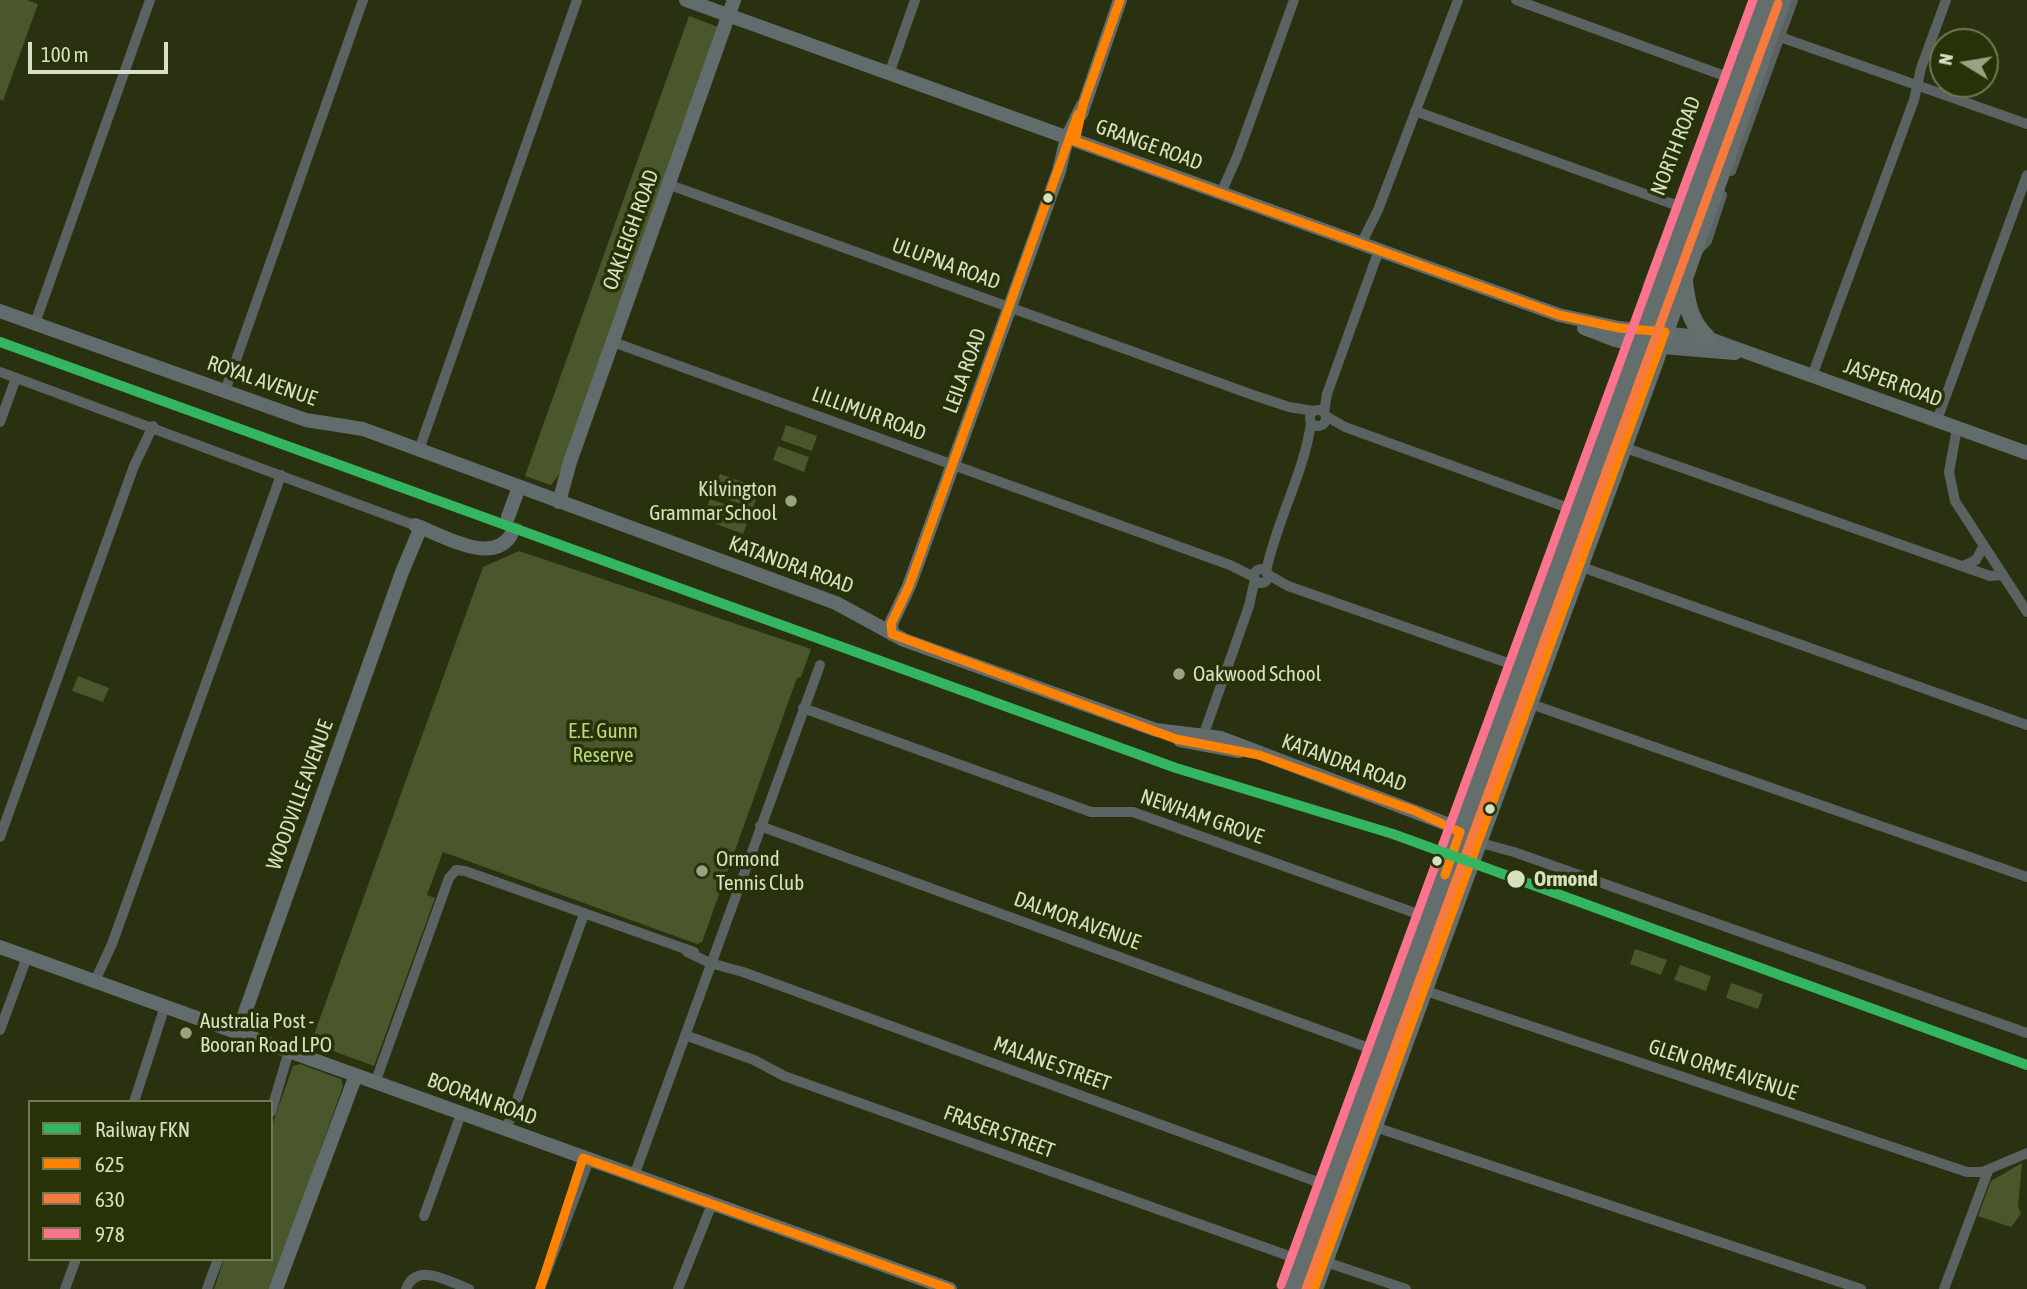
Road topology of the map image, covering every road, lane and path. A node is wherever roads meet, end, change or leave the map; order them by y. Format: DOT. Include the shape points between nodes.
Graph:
graph roads {
  1 [pos="150,0"];
  2 [pos="363,0"];
  3 [pos="577,0"];
  4 [pos="686,0"];
  5 [pos="734,0"];
  6 [pos="915,0"];
  7 [pos="1120,0"];
  8 [pos="1294,0"];
  9 [pos="1458,0"];
  10 [pos="1516,0"];
  11 [pos="1755,0"];
  12 [pos="1766,0"];
  13 [pos="1782,0"];
  14 [pos="1793,0"];
  15 [pos="1946,0"];
  16 [pos="729,16"];
  17 [pos="1768,33"];
  18 [pos="889,74"];
  19 [pos="1732,78"];
  20 [pos="1917,85"];
  21 [pos="1415,111"];
  22 [pos="2027,124"];
  23 [pos="1071,139"];
  24 [pos="2027,175"];
  25 [pos="670,185"];
  26 [pos="1224,194"];
  27 [pos="1690,210"];
  28 [pos="1369,247"];
  29 [pos="1689,258"];
  30 [pos="1682,279"];
  31 [pos="1010,307"];
  32 [pos="0,311"];
  33 [pos="35,323"];
  34 [pos="1641,337"];
  35 [pos="1707,338"];
  36 [pos="1662,339"];
  37 [pos="613,342"];
  38 [pos="1744,353"];
  39 [pos="0,372"];
  40 [pos="1812,376"];
  41 [pos="16,378"];
  42 [pos="225,391"];
  43 [pos="1620,394"];
  44 [pos="1641,400"];
  45 [pos="1318,418"];
  46 [pos="1937,421"];
  47 [pos="0,422"];
  48 [pos="149,425"];
  49 [pos="1957,428"];
  50 [pos="1623,447"];
  51 [pos="419,450"];
  52 [pos="2027,453"];
  53 [pos="953,465"];
  54 [pos="281,475"];
  55 [pos="523,488"];
  56 [pos="555,501"];
  57 [pos="1577,512"];
  58 [pos="512,518"];
  59 [pos="1596,518"];
  60 [pos="418,526"];
  61 [pos="507,533"];
  62 [pos="1983,547"];
  63 [pos="1579,566"];
  64 [pos="1963,566"];
  65 [pos="2002,575"];
  66 [pos="1261,576"];
  67 [pos="2027,611"];
  68 [pos="893,629"];
  69 [pos="820,665"];
  70 [pos="1520,667"];
  71 [pos="1539,674"];
  72 [pos="1528,703"];
  73 [pos="803,708"];
  74 [pos="2027,725"];
  75 [pos="1201,740"];
  76 [pos="760,826"];
  77 [pos="1462,827"];
  78 [pos="0,837"];
  79 [pos="1478,838"];
  80 [pos="2027,877"];
  81 [pos="584,914"];
  82 [pos="1429,918"];
  83 [pos="0,947"];
  84 [pos="27,957"];
  85 [pos="711,961"];
  86 [pos="98,982"];
  87 [pos="1414,987"];
  88 [pos="169,1007"];
  89 [pos="0,1030"];
  90 [pos="238,1032"];
  91 [pos="2027,1033"];
  92 [pos="685,1035"];
  93 [pos="292,1052"];
  94 [pos="1380,1052"];
  95 [pos="353,1074"];
  96 [pos="375,1083"];
  97 [pos="135,1100"];
  98 [pos="273,1107"];
  99 [pos="461,1114"];
  100 [pos="1372,1126"];
  101 [pos="506,1130"];
  102 [pos="2027,1153"];
  103 [pos="586,1159"];
  104 [pos="1987,1171"];
  105 [pos="634,1176"];
  106 [pos="1340,1189"];
  107 [pos="709,1203"];
  108 [pos="424,1216"];
  109 [pos="75,1261"];
  110 [pos="217,1261"];
  111 [pos="1303,1261"];
  112 [pos="1324,1261"];
  113 [pos="65,1289"];
  114 [pos="207,1289"];
  115 [pos="276,1289"];
  116 [pos="406,1289"];
  117 [pos="469,1289"];
  118 [pos="540,1289"];
  119 [pos="678,1289"];
  120 [pos="950,1289"];
  121 [pos="1293,1289"];
  122 [pos="1314,1289"];
  123 [pos="1406,1289"];
  124 [pos="1861,1289"];
  125 [pos="1944,1289"];
  1 -- 33 [label="street"];
  2 -- 42 [label="street"];
  3 -- 51 [label="street"];
  4 -- 16 [label="street, GRANGE ROAD"];
  5 -- 16 [label="street, OAKLEIGH ROAD"];
  6 -- 18 [label="street"];
  7 -- 23 [label="street, LEILA ROAD"];
  8 -- 26 [label="street"];
  9 -- 21 [label="street"];
  10 -- 19 [label="street"];
  11 -- 19 [label="street, NORTH ROAD"];
  12 -- 17 [label="highway, NORTH ROAD"];
  13 -- 17 [label="highway, NORTH ROAD"];
  14 -- 17 [label="street, NORTH ROAD"];
  15 -- 20 [label="street"];
  16 -- 18 [label="street, GRANGE ROAD"];
  16 -- 25 [label="street, OAKLEIGH ROAD"];
  17 -- 19 [label="highway, NORTH ROAD"];
  17 -- 20 [label="street"];
  17 -- 27 [label="highway, NORTH ROAD"];
  17 -- 29 [label="street, NORTH ROAD" via="1707,241"];
  18 -- 23 [label="street, GRANGE ROAD"];
  19 -- 27 [label="highway, NORTH ROAD"];
  20 -- 22 [label="street"];
  20 -- 40 [label="street"];
  21 -- 27 [label="street"];
  21 -- 28 [label="street" via="1377,210"];
  23 -- 26 [label="street, GRANGE ROAD"];
  23 -- 31 [label="street, LEILA ROAD"];
  24 -- 46 [label="street"];
  25 -- 31 [label="street, ULUPNA ROAD"];
  25 -- 37 [label="street, OAKLEIGH ROAD"];
  26 -- 28 [label="street, GRANGE ROAD"];
  27 -- 29 [label="highway, NORTH ROAD"];
  27 -- 34 [label="highway, NORTH ROAD"];
  28 -- 34 [label="street, GRANGE ROAD" via="1559,315"];
  28 -- 45 [label="street"];
  29 -- 30 [label="highway, NORTH ROAD"];
  30 -- 35 [label="highway" via="1689,314"];
  30 -- 36 [label="highway, NORTH ROAD"];
  31 -- 45 [label="street, ULUPNA ROAD"];
  31 -- 53 [label="street, LEILA ROAD"];
  32 -- 33 [label="street, ROYAL AVENUE"];
  33 -- 42 [label="street, ROYAL AVENUE"];
  34 -- 36 [label="street, GRANGE ROAD"];
  34 -- 43 [label="highway, NORTH ROAD"];
  35 -- 36 [label="street, JASPER ROAD"];
  35 -- 38 [label="street, JASPER ROAD"];
  36 -- 38 [label="street, JASPER ROAD"];
  36 -- 44 [label="highway, NORTH ROAD"];
  37 -- 53 [label="street, LILLIMUR ROAD"];
  37 -- 56 [label="street, OAKLEIGH ROAD"];
  38 -- 40 [label="street, JASPER ROAD"];
  39 -- 41 [label="street"];
  40 -- 46 [label="street, JASPER ROAD"];
  41 -- 47 [label="street"];
  41 -- 48 [label="street"];
  42 -- 51 [label="street, ROYAL AVENUE" via="306,420 355,427"];
  43 -- 44 [label="highway"];
  43 -- 57 [label="highway, NORTH ROAD"];
  44 -- 50 [label="highway, NORTH ROAD"];
  45 -- 57 [label="street, ULUPNA ROAD"];
  45 -- 66 [label="street"];
  46 -- 49 [label="street, JASPER ROAD"];
  48 -- 54 [label="street"];
  48 -- 78 [label="street"];
  49 -- 52 [label="street, JASPER ROAD"];
  49 -- 62 [label="street" via="1950,462 1952,492"];
  50 -- 59 [label="highway, NORTH ROAD"];
  50 -- 64 [label="street"];
  51 -- 55 [label="street, ROYAL AVENUE"];
  53 -- 66 [label="street, LILLIMUR ROAD"];
  53 -- 68 [label="street, LEILA ROAD"];
  54 -- 60 [label="street"];
  54 -- 86 [label="street"];
  55 -- 56 [label="street, ROYAL AVENUE"];
  55 -- 58 [label="street"];
  56 -- 68 [label="street, KATANDRA ROAD"];
  57 -- 59 [label="street, ULUPNA ROAD"];
  57 -- 70 [label="highway, NORTH ROAD"];
  59 -- 63 [label="highway, NORTH ROAD"];
  60 -- 61 [label="street" via="474,546"];
  60 -- 90 [label="street, WOODVILLE AVENUE"];
  62 -- 64 [label="street" via="1976,560"];
  62 -- 65 [label="street"];
  63 -- 71 [label="highway, NORTH ROAD"];
  63 -- 74 [label="street"];
  64 -- 65 [label="street" via="1995,577"];
  65 -- 67 [label="street"];
  66 -- 70 [label="street, LILLIMUR ROAD"];
  66 -- 75 [label="street"];
  68 -- 75 [label="street, KATANDRA ROAD" via="913,642 1157,730"];
  69 -- 73 [label="street"];
  70 -- 71 [label="street, LILLIMUR ROAD"];
  70 -- 77 [label="highway, NORTH ROAD"];
  71 -- 72 [label="highway, NORTH ROAD"];
  72 -- 79 [label="highway, NORTH ROAD"];
  72 -- 80 [label="street"];
  73 -- 76 [label="street"];
  73 -- 82 [label="street, NEWHAM GROVE" via="1091,812 1133,812"];
  75 -- 77 [label="street, KATANDRA ROAD" via="1259,755"];
  76 -- 85 [label="street"];
  76 -- 94 [label="street, DALMOR AVENUE"];
  77 -- 79 [label="street, KATANDRA ROAD"];
  77 -- 82 [label="highway, NORTH ROAD"];
  79 -- 87 [label="highway, NORTH ROAD"];
  79 -- 91 [label="street"];
  81 -- 85 [label="street, MALANE STREET"];
  81 -- 96 [label="street, MALANE STREET" via="465,870 453,872"];
  81 -- 101 [label="street"];
  82 -- 87 [label="highway, NORTH ROAD"];
  83 -- 84 [label="street, BOORAN ROAD"];
  84 -- 86 [label="street, BOORAN ROAD"];
  84 -- 89 [label="street"];
  85 -- 92 [label="street"];
  85 -- 106 [label="street, MALANE STREET"];
  86 -- 88 [label="street, BOORAN ROAD"];
  87 -- 94 [label="highway, NORTH ROAD"];
  87 -- 100 [label="highway, NORTH ROAD"];
  87 -- 104 [label="street, GLEN ORME AVENUE" via="1961,1170"];
  88 -- 90 [label="street, BOORAN ROAD"];
  88 -- 97 [label="street"];
  90 -- 93 [label="street, BOORAN ROAD"];
  92 -- 105 [label="street"];
  92 -- 111 [label="street, FRASER STREET" via="784,1076"];
  93 -- 95 [label="street, BOORAN ROAD"];
  93 -- 98 [label="street"];
  94 -- 106 [label="highway, NORTH ROAD"];
  95 -- 96 [label="street, BOORAN ROAD"];
  95 -- 115 [label="street"];
  96 -- 99 [label="street, BOORAN ROAD"];
  99 -- 101 [label="street, BOORAN ROAD"];
  99 -- 108 [label="street"];
  100 -- 106 [label="highway, NORTH ROAD"];
  100 -- 124 [label="street"];
  101 -- 103 [label="street, BOORAN ROAD"];
  102 -- 104 [label="street"];
  103 -- 105 [label="street, BOORAN ROAD"];
  103 -- 118 [label="street"];
  104 -- 125 [label="street"];
  105 -- 107 [label="street, BOORAN ROAD"];
  106 -- 111 [label="highway, NORTH ROAD"];
  106 -- 112 [label="highway, NORTH ROAD"];
  107 -- 119 [label="street"];
  107 -- 120 [label="street, BOORAN ROAD"];
  109 -- 113 [label="street"];
  110 -- 114 [label="street"];
  111 -- 121 [label="highway, NORTH ROAD"];
  112 -- 122 [label="highway, NORTH ROAD"];
  112 -- 123 [label="street"];
  116 -- 117 [label="street" via="414,1277 424,1274"];
}
